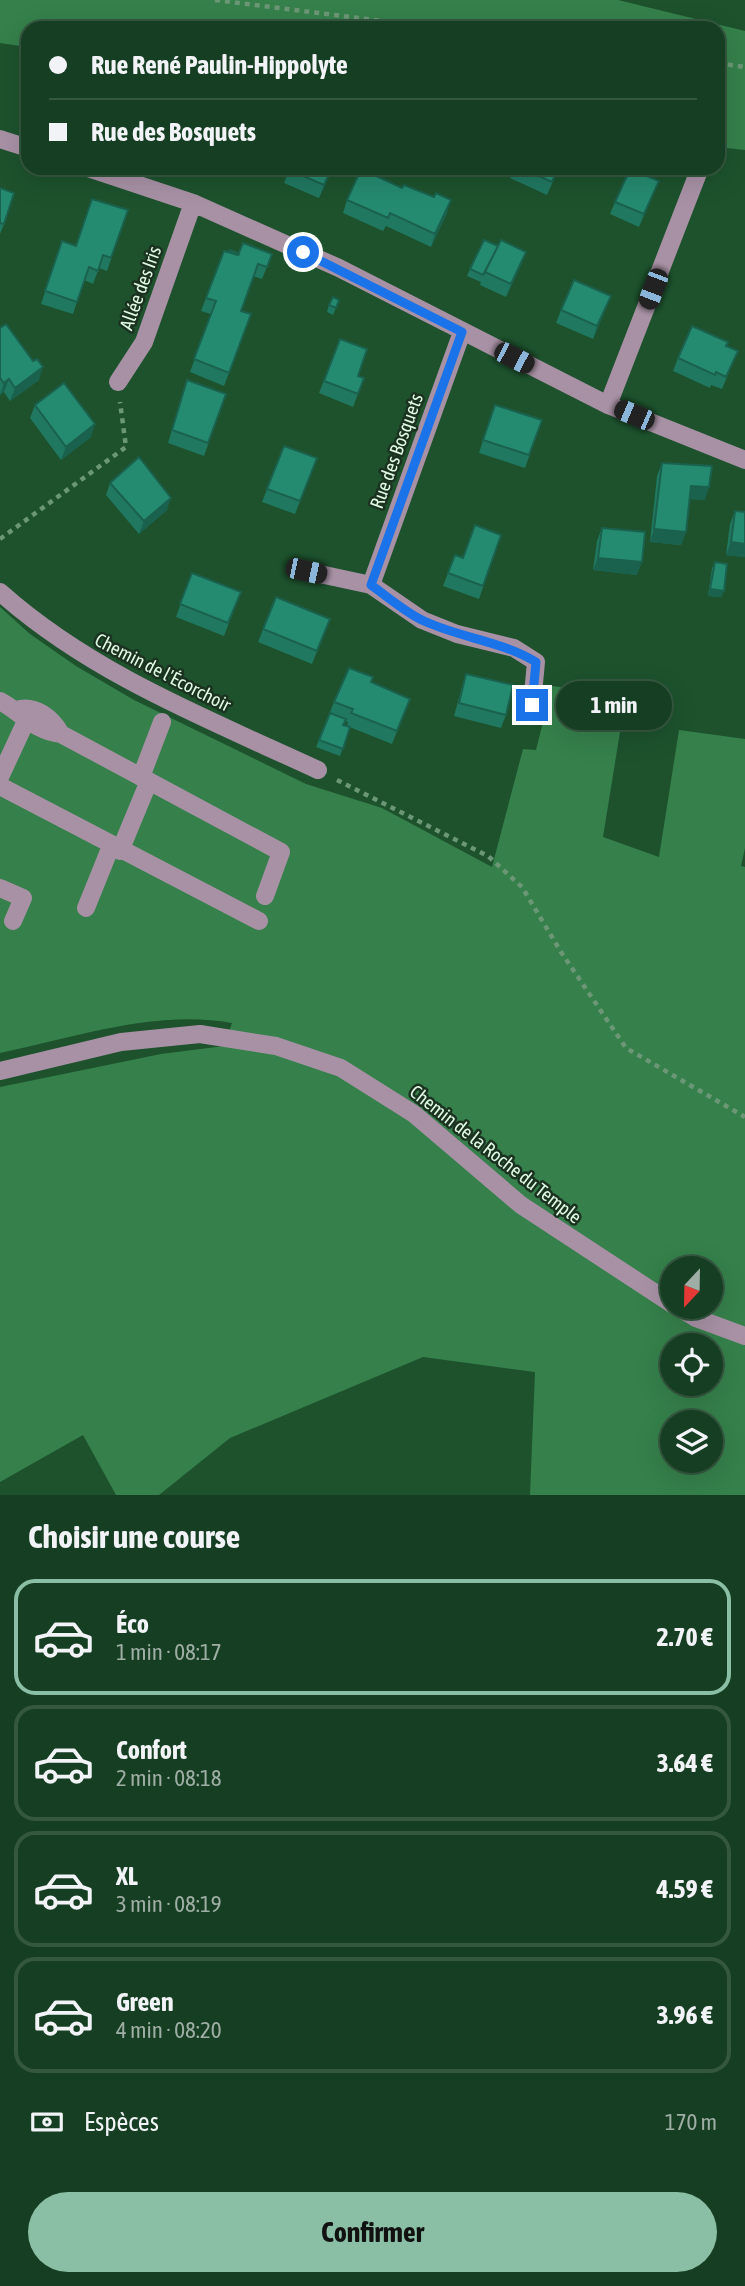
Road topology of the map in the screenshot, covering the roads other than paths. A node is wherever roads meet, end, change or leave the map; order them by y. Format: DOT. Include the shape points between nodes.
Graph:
graph roads {
  1 [pos="0,139"];
  2 [pos="21,146"];
  3 [pos="109,175"];
  4 [pos="697,175"];
  5 [pos="193,203"];
  6 [pos="462,332"];
  7 [pos="118,382"];
  8 [pos="608,405"];
  9 [pos="745,460"];
  10 [pos="306,571"];
  11 [pos="371,585"];
  12 [pos="0,592"];
  13 [pos="0,701"];
  14 [pos="532,705"];
  15 [pos="21,715"];
  16 [pos="162,722"];
  17 [pos="318,770"];
  18 [pos="0,777"];
  19 [pos="145,779"];
  20 [pos="0,786"];
  21 [pos="115,848"];
  22 [pos="0,888"];
  23 [pos="265,896"];
  24 [pos="86,908"];
  25 [pos="13,920"];
  26 [pos="259,921"];
  27 [pos="0,1071"];
  28 [pos="660,1296"];
  29 [pos="701,1320"];
  30 [pos="745,1336"];
  1 -- 2 [label="street"];
  3 -- 5 [label="street"];
  4 -- 8 [label="street"];
  5 -- 6 [label="street" via="339,268"];
  5 -- 7 [label="street, Allée des Iris" via="144,342"];
  6 -- 8 [label="street"];
  6 -- 11 [label="street, Rue des Bosquets"];
  8 -- 9 [label="street"];
  10 -- 11 [label="street"];
  11 -- 14 [label="street" via="422,620 514,648 536,662"];
  12 -- 17 [label="street, Chemin de l'Écorchoir" via="87,657 166,700"];
  13 -- 15 [label="street"];
  15 -- 18 [label="street"];
  15 -- 19 [label="street"];
  16 -- 19 [label="street"];
  19 -- 21 [label="street"];
  19 -- 23 [label="street" via="281,852"];
  20 -- 21 [label="street"];
  21 -- 24 [label="street"];
  21 -- 26 [label="street"];
  22 -- 25 [label="street" via="23,898"];
  27 -- 28 [label="street, Chemin de la Roche du Temple" via="121,1042 200,1034 276,1046 341,1068 414,1114 522,1205"];
  29 -- 30 [label="street"];
}
